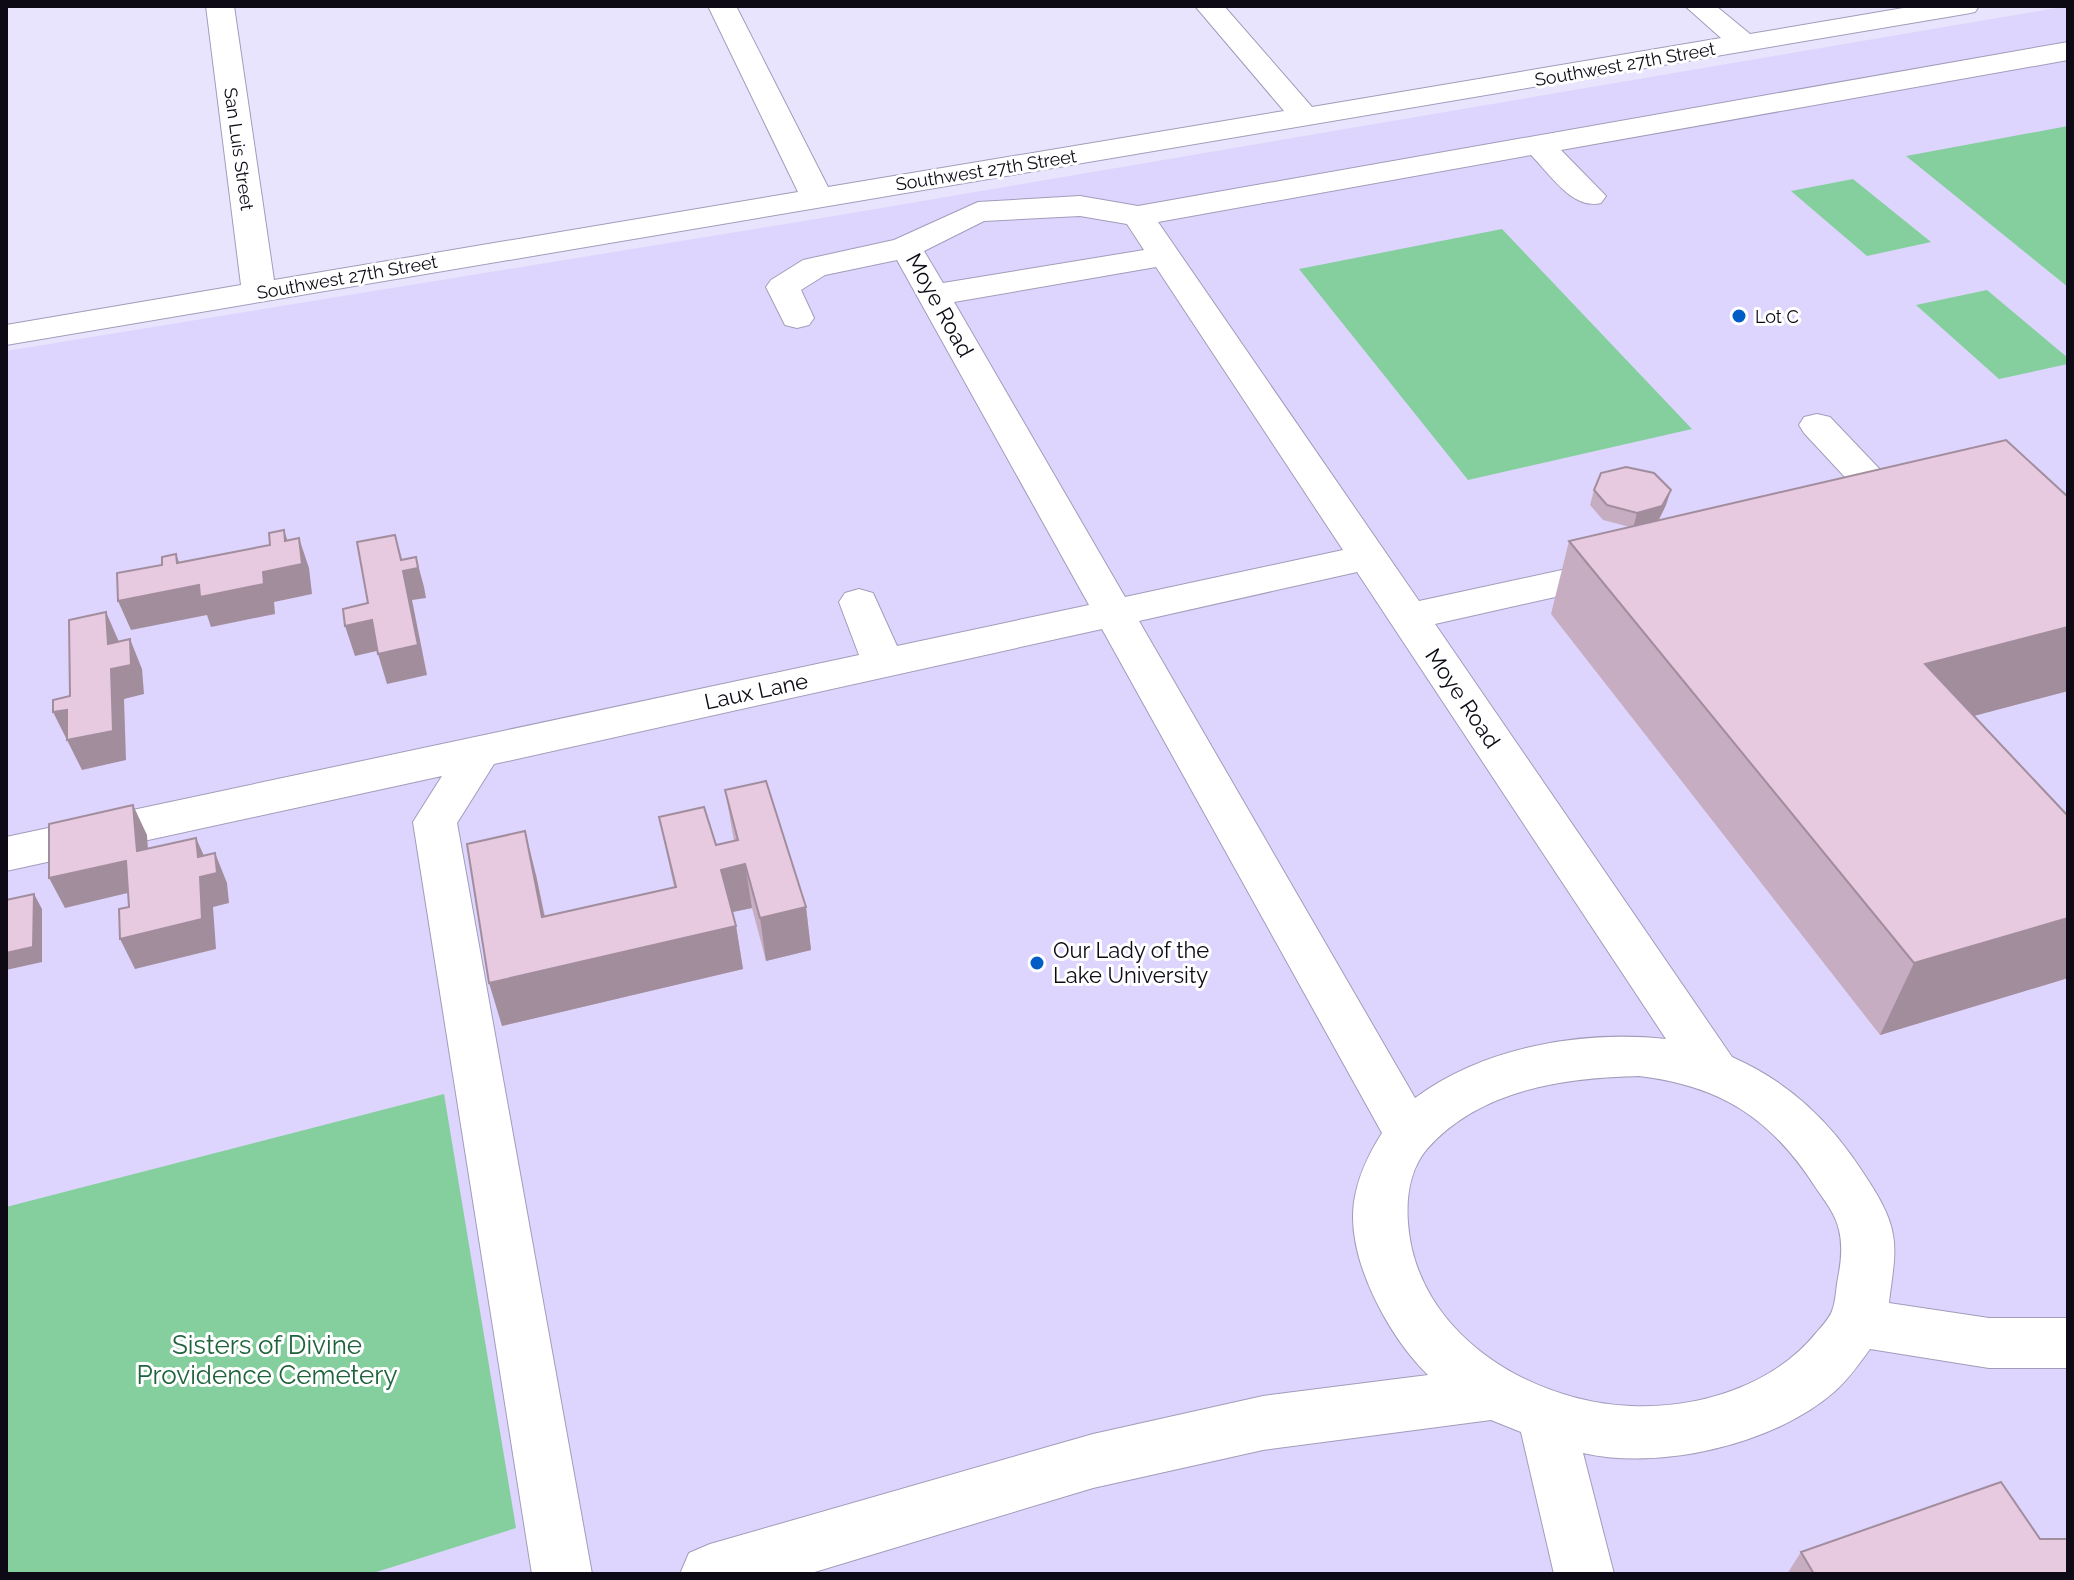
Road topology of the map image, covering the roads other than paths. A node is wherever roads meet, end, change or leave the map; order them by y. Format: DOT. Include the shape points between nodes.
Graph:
graph roads {
  1 [pos="220,6"];
  2 [pos="722,6"];
  3 [pos="1209,6"];
  4 [pos="1699,6"];
  5 [pos="1965,6"];
  6 [pos="1744,43"];
  7 [pos="2068,51"];
  8 [pos="1306,118"];
  9 [pos="1538,145"];
  10 [pos="1590,196"];
  11 [pos="817,198"];
  12 [pos="1138,216"];
  13 [pos="906,247"];
  14 [pos="1165,256"];
  15 [pos="259,292"];
  16 [pos="934,295"];
  17 [pos="797,318"];
  18 [pos="6,335"];
  19 [pos="1817,425"];
  20 [pos="1851,519"];
  21 [pos="1368,557"];
  22 [pos="1652,563"];
  23 [pos="859,602"];
  24 [pos="1113,611"];
  25 [pos="1408,617"];
  26 [pos="883,663"];
  27 [pos="480,752"];
  28 [pos="6,854"];
  29 [pos="1714,1071"];
  30 [pos="1409,1134"];
  31 [pos="1857,1322"];
  32 [pos="2068,1343"];
  33 [pos="1520,1403"];
  34 [pos="562,1574"];
  35 [pos="710,1574"];
  36 [pos="1584,1574"];
  1 -- 15 [label="street, San Luis Street"];
  2 -- 11 [label="street"];
  3 -- 8 [label="street"];
  4 -- 6 [label="street"];
  5 -- 6 [label="street, Southwest 27th Street"];
  6 -- 8 [label="street, Southwest 27th Street"];
  7 -- 9 [label="street"];
  8 -- 11 [label="street, Southwest 27th Street"];
  9 -- 10 [label="street"];
  9 -- 12 [label="street"];
  11 -- 15 [label="street, Southwest 27th Street"];
  12 -- 13 [label="street, Moye Road" via="1080,206 978,212"];
  12 -- 14 [label="street, Moye Road"];
  13 -- 16 [label="street, Moye Road"];
  13 -- 17 [label="street" via="815,267 783,287"];
  14 -- 16 [label="street"];
  14 -- 21 [label="street, Moye Road"];
  15 -- 18 [label="street, Southwest 27th Street"];
  16 -- 24 [label="street, Moye Road"];
  19 -- 20 [label="street" via="1912,506"];
  21 -- 24 [label="street, Laux Lane"];
  21 -- 25 [label="street, Moye Road"];
  22 -- 25 [label="street"];
  23 -- 26 [label="street"];
  24 -- 26 [label="street, Laux Lane"];
  24 -- 30 [label="street, Moye Road"];
  25 -- 29 [label="street, Moye Road"];
  26 -- 27 [label="street, Laux Lane"];
  27 -- 28 [label="street, Laux Lane"];
  27 -- 34 [label="street" via="435,822"];
  29 -- 30 [label="street" via="1653,1057 1592,1057 1515,1071 1444,1104"];
  29 -- 31 [label="street" via="1772,1105 1820,1149 1860,1212 1868,1263"];
  30 -- 33 [label="street" via="1391,1161 1380,1206 1393,1281 1423,1331 1470,1375"];
  31 -- 32 [label="street" via="1933,1336 2038,1346"];
  31 -- 33 [label="street" via="1812,1376 1764,1404 1710,1422 1654,1433 1611,1432"];
  33 -- 35 [label="street" via="1263,1423 1093,1461"];
  33 -- 36 [label="street"];
}
